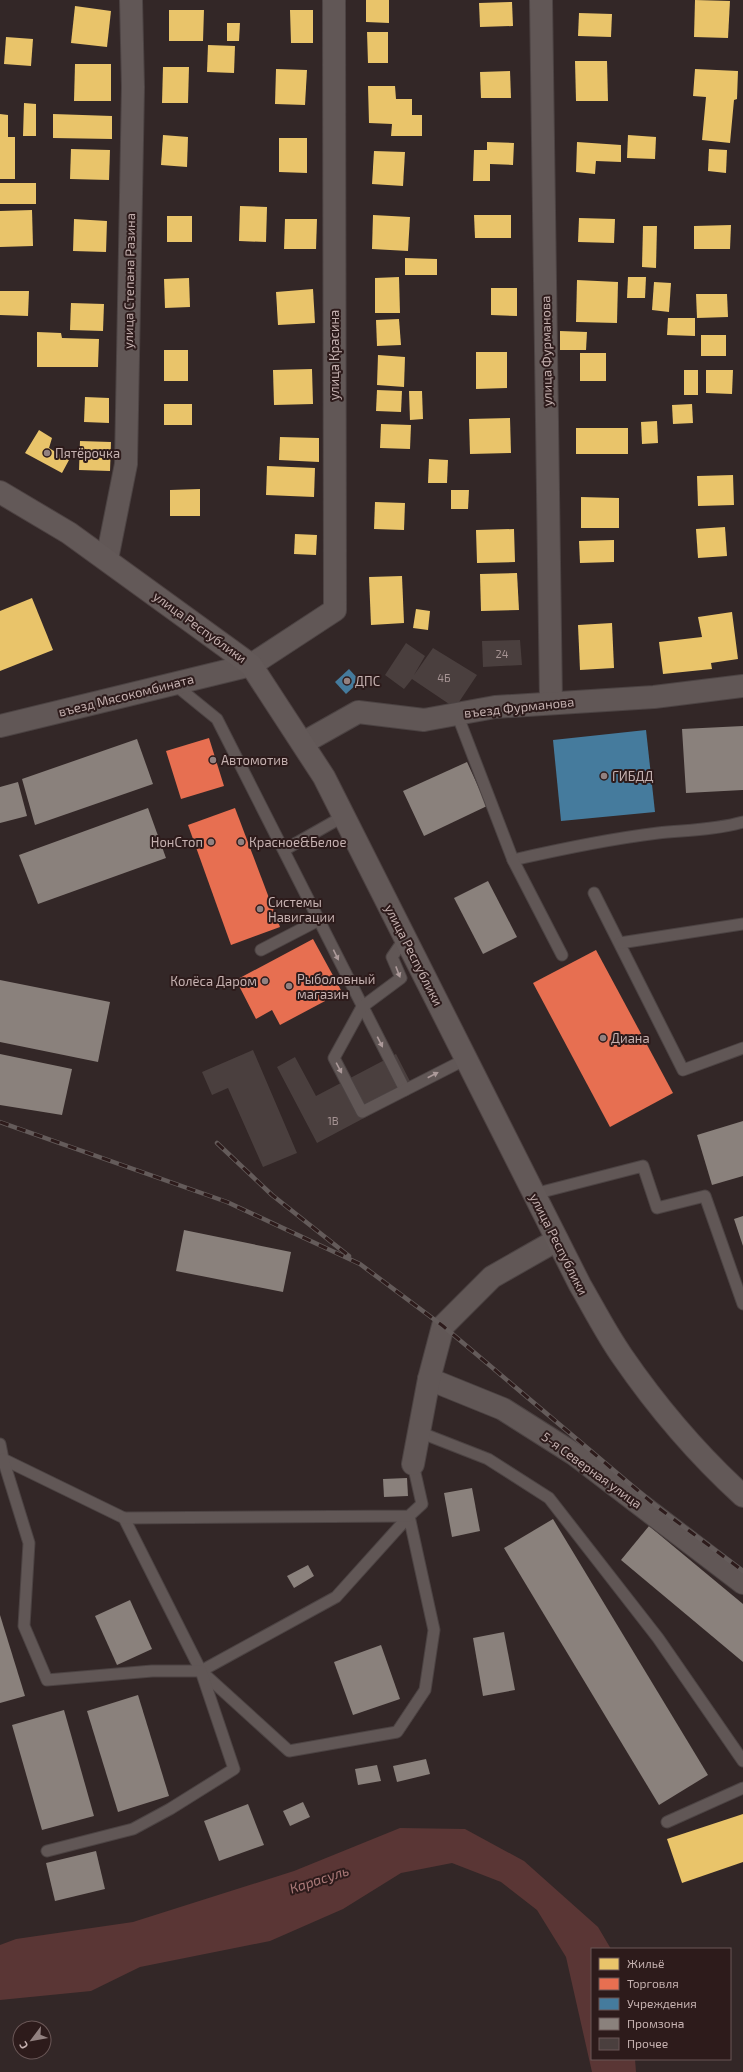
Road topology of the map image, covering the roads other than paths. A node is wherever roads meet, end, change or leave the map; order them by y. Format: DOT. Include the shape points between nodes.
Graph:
graph roads {
  1 [pos="131,0"];
  2 [pos="334,0"];
  3 [pos="541,0"];
  4 [pos="0,492"];
  5 [pos="107,559"];
  6 [pos="252,665"];
  7 [pos="174,684"];
  8 [pos="743,686"];
  9 [pos="551,702"];
  10 [pos="457,714"];
  11 [pos="0,726"];
  12 [pos="303,743"];
  13 [pos="344,816"];
  14 [pos="743,822"];
  15 [pos="284,850"];
  16 [pos="513,860"];
  17 [pos="594,893"];
  18 [pos="319,920"];
  19 [pos="743,924"];
  20 [pos="405,938"];
  21 [pos="620,943"];
  22 [pos="261,950"];
  23 [pos="562,955"];
  24 [pos="362,1007"];
  25 [pos="743,1048"];
  26 [pos="466,1059"];
  27 [pos="405,1090"];
  28 [pos="534,1194"];
  29 [pos="557,1240"];
  30 [pos="743,1304"];
  31 [pos="429,1379"];
  32 [pos="419,1432"];
  33 [pos="0,1444"];
  34 [pos="1,1459"];
  35 [pos="413,1464"];
  36 [pos="743,1496"];
  37 [pos="409,1516"];
  38 [pos="124,1518"];
  39 [pos="743,1583"];
  40 [pos="201,1671"];
  41 [pos="743,1761"];
  42 [pos="743,1788"];
  43 [pos="667,1822"];
  44 [pos="47,1851"];
  1 -- 5 [label="street, улица Степана Разина" via="133,87 126,464"];
  2 -- 6 [label="street, улица Красина" via="335,610"];
  3 -- 9 [label="street, улица Фурманова"];
  4 -- 5 [label="main road, улица Республики"];
  5 -- 6 [label="main road, улица Республики"];
  6 -- 7 [label="street, въезд Мясокомбината"];
  6 -- 12 [label="main road, улица Республики"];
  7 -- 11 [label="street, въезд Мясокомбината"];
  7 -- 15 [label="lane" via="217,719"];
  8 -- 9 [label="street, въезд Фурманова" via="654,697"];
  9 -- 10 [label="street, въезд Фурманова" via="495,707"];
  10 -- 12 [label="street, въезд Фурманова" via="424,720 358,712"];
  10 -- 16 [label="lane"];
  12 -- 13 [label="main road, улица Республики"];
  13 -- 15 [label="lane"];
  13 -- 20 [label="main road, улица Республики"];
  14 -- 16 [label="lane" via="569,847"];
  15 -- 18 [label="lane"];
  16 -- 23 [label="lane"];
  17 -- 21 [label="lane"];
  18 -- 22 [label="lane"];
  18 -- 24 [label="lane, one-way"];
  19 -- 21 [label="lane"];
  20 -- 24 [label="lane, one-way" via="392,957 400,978"];
  20 -- 26 [label="main road, улица Республики"];
  21 -- 25 [label="lane" via="683,1070"];
  24 -- 27 [label="lane, one-way"];
  24 -- 27 [label="lane, one-way" via="334,1058 362,1112"];
  27 -- 26 [label="lane, one-way"];
  26 -- 28 [label="main road, улица Республики"];
  28 -- 29 [label="main road, улица Республики"];
  28 -- 30 [label="lane" via="643,1166 657,1208 705,1196"];
  29 -- 31 [label="street" via="492,1277 443,1326"];
  29 -- 36 [label="main road, улица Республики" via="621,1355 668,1418 715,1470"];
  31 -- 32 [label="street"];
  31 -- 39 [label="street, 5-я Северная улица" via="503,1409 567,1450"];
  32 -- 35 [label="street"];
  32 -- 41 [label="lane" via="488,1459 549,1498 658,1638"];
  33 -- 34 [label="lane"];
  34 -- 38 [label="lane"];
  34 -- 40 [label="lane" via="29,1543 24,1626 47,1680 152,1671"];
  35 -- 37 [label="lane" via="422,1504"];
  37 -- 38 [label="lane"];
  37 -- 40 [label="lane" via="336,1596"];
  37 -- 40 [label="lane" via="434,1630 425,1690 397,1732 289,1751"];
  38 -- 40 [label="lane"];
  40 -- 44 [label="lane" via="234,1769 133,1829"];
  42 -- 43 [label="lane"];
}
